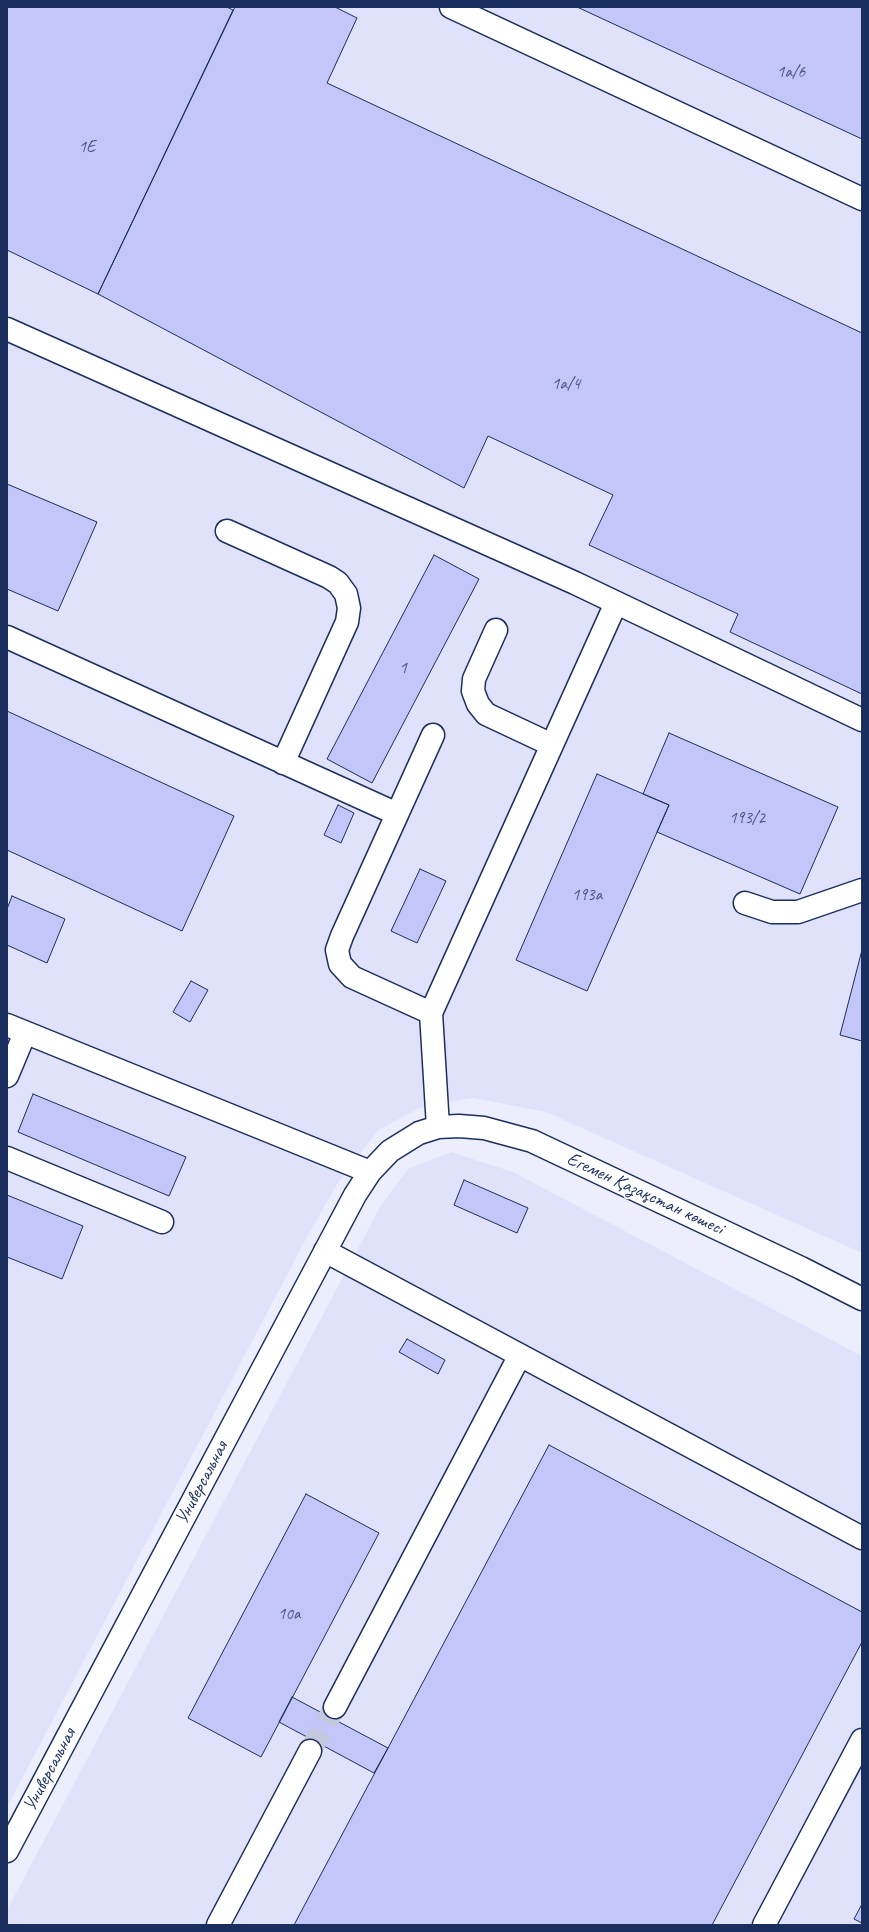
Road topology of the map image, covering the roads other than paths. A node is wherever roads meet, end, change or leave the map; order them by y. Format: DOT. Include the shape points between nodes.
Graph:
graph roads {
  1 [pos="451,7"];
  2 [pos="862,199"];
  3 [pos="7,329"];
  4 [pos="227,531"];
  5 [pos="616,602"];
  6 [pos="496,630"];
  7 [pos="7,637"];
  8 [pos="862,720"];
  9 [pos="432,735"];
  10 [pos="552,745"];
  11 [pos="283,763"];
  12 [pos="397,814"];
  13 [pos="862,890"];
  14 [pos="745,903"];
  15 [pos="431,1012"];
  16 [pos="16,1029"];
  17 [pos="7,1076"];
  18 [pos="428,1130"];
  19 [pos="7,1158"];
  20 [pos="370,1172"];
  21 [pos="162,1222"];
  22 [pos="325,1252"];
  23 [pos="800,1268"];
  24 [pos="862,1285"];
  25 [pos="862,1299"];
  26 [pos="520,1355"];
  27 [pos="862,1538"];
  28 [pos="335,1707"];
  29 [pos="862,1740"];
  30 [pos="310,1751"];
  31 [pos="7,1852"];
  32 [pos="218,1925"];
  33 [pos="764,1925"];
  1 -- 2 [label="street"];
  3 -- 5 [label="street"];
  4 -- 11 [label="street" via="329,577 346,594 349,608 347,622"];
  5 -- 8 [label="street"];
  5 -- 10 [label="street"];
  6 -- 10 [label="street" via="474,679 473,691 478,704 486,714"];
  7 -- 11 [label="street"];
  9 -- 12 [label="street"];
  10 -- 15 [label="street"];
  11 -- 12 [label="street"];
  12 -- 15 [label="street" via="342,936 337,950 338,957 340,964 352,977"];
  13 -- 14 [label="street" via="798,912 772,912"];
  15 -- 18 [label="street"];
  16 -- 17 [label="street"];
  16 -- 20 [label="street"];
  18 -- 20 [label="street, Универсальная" via="390,1151"];
  18 -- 23 [label="street, Егемен Қазақстан көшесі" via="484,1128 532,1141"];
  19 -- 21 [label="street"];
  20 -- 22 [label="street, Универсальная"];
  22 -- 26 [label="street"];
  22 -- 31 [label="street, Универсальная"];
  23 -- 24 [label="street"];
  23 -- 25 [label="street, Егемен Қазақстан көшесі"];
  26 -- 27 [label="street"];
  26 -- 28 [label="street"];
  29 -- 33 [label="street"];
  30 -- 32 [label="street"];
}
